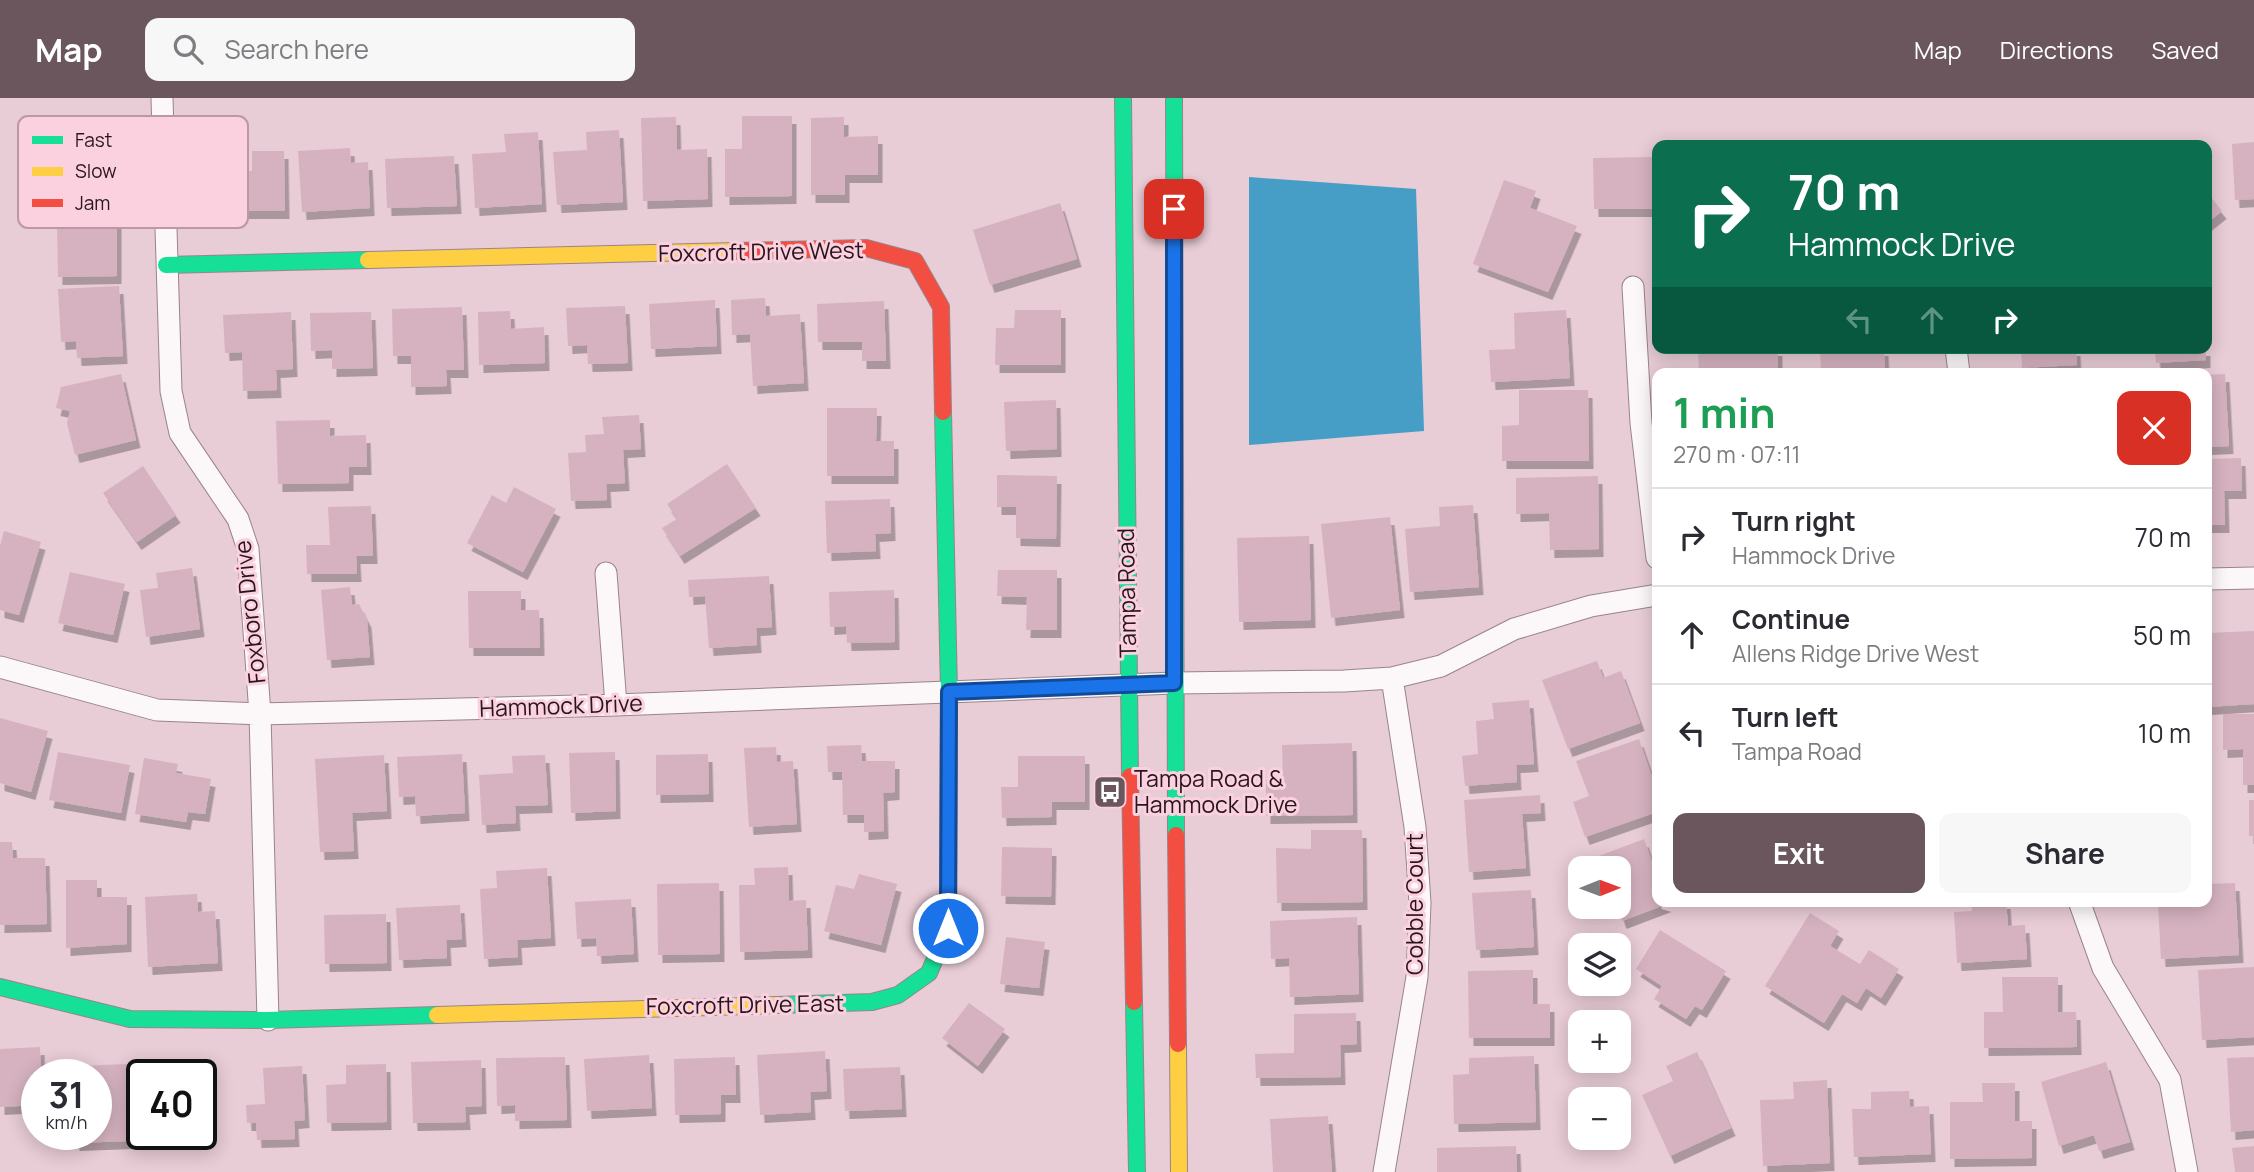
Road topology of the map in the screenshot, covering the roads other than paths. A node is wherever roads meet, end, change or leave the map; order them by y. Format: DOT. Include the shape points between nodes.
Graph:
graph roads {
  1 [pos="162,98"];
  2 [pos="1124,98"];
  3 [pos="1174,98"];
  4 [pos="162,116"];
  5 [pos="165,228"];
  6 [pos="166,265"];
  7 [pos="1633,287"];
  8 [pos="1652,516"];
  9 [pos="606,573"];
  10 [pos="2254,578"];
  11 [pos="2212,579"];
  12 [pos="1652,596"];
  13 [pos="0,667"];
  14 [pos="1392,678"];
  15 [pos="1174,683"];
  16 [pos="1128,685"];
  17 [pos="949,692"];
  18 [pos="616,705"];
  19 [pos="260,714"];
  20 [pos="2081,907"];
  21 [pos="0,987"];
  22 [pos="268,1020"];
  23 [pos="1137,1172"];
  24 [pos="1179,1172"];
  25 [pos="1384,1172"];
  26 [pos="2187,1172"];
  1 -- 4 [label="street, Foxboro Drive"];
  2 -- 16 [label="street, Tampa Road"];
  3 -- 15 [label="street, Tampa Road"];
  5 -- 6 [label="street, Foxboro Drive"];
  6 -- 17 [label="street, Foxcroft Drive West" via="866,248 915,261 941,307"];
  6 -- 19 [label="street, Foxboro Drive" via="171,391 180,433 238,519 248,549"];
  7 -- 8 [label="street"];
  9 -- 18 [label="street"];
  10 -- 11 [label="street"];
  12 -- 14 [label="street, Hammock Drive" via="1591,606 1514,629 1441,666"];
  13 -- 19 [label="street, Hammock Drive" via="157,710"];
  14 -- 15 [label="street, Hammock Drive"];
  14 -- 25 [label="street, Cobble Court" via="1415,827 1420,902 1417,977"];
  15 -- 16 [label="street, Hammock Drive"];
  15 -- 24 [label="street, Tampa Road"];
  16 -- 17 [label="street, Hammock Drive"];
  16 -- 23 [label="street, Tampa Road"];
  17 -- 18 [label="street, Hammock Drive"];
  17 -- 22 [label="street, Foxcroft Drive East" via="948,928 929,973 898,995 872,1002"];
  18 -- 19 [label="street, Hammock Drive"];
  19 -- 22 [label="street, Foxboro Drive"];
  20 -- 26 [label="street" via="2103,968 2170,1080"];
  21 -- 22 [label="street, Foxcroft Drive East" via="130,1019"];
}
